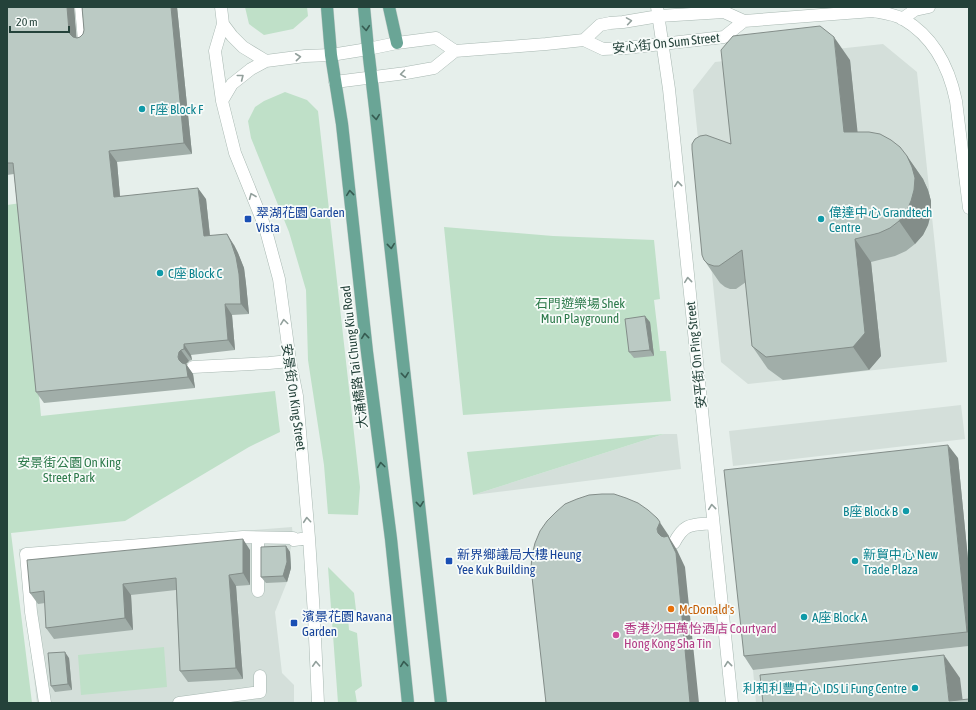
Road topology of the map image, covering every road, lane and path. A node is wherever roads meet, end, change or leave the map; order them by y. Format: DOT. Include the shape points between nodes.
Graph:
graph roads {
  1 [pos="81,7"];
  2 [pos="221,7"];
  3 [pos="327,7"];
  4 [pos="364,7"];
  5 [pos="389,7"];
  6 [pos="929,7"];
  7 [pos="658,12"];
  8 [pos="902,19"];
  9 [pos="744,21"];
  10 [pos="222,24"];
  11 [pos="584,40"];
  12 [pos="84,41"];
  13 [pos="397,43"];
  14 [pos="663,44"];
  15 [pos="368,49"];
  16 [pos="455,51"];
  17 [pos="331,55"];
  18 [pos="266,61"];
  19 [pos="371,78"];
  20 [pos="335,82"];
  21 [pos="222,101"];
  22 [pos="969,208"];
  23 [pos="290,361"];
  24 [pos="193,367"];
  25 [pos="713,523"];
  26 [pos="258,538"];
  27 [pos="309,538"];
  28 [pos="674,543"];
  29 [pos="258,591"];
  30 [pos="260,676"];
  31 [pos="45,703"];
  32 [pos="179,703"];
  33 [pos="318,703"];
  34 [pos="408,703"];
  35 [pos="441,703"];
  36 [pos="732,703"];
  1 -- 12 [label="street"];
  2 -- 10 [label="street, 安景街 On King Street"];
  3 -- 17 [label="main road, 大涌橋路 Tai Chung Kiu Road"];
  4 -- 15 [label="main road, one-way"];
  5 -- 13 [label="main road"];
  6 -- 8 [label="street" via="915,10"];
  7 -- 9 [label="street, 安心街 On Sum Street" via="724,12"];
  11 -- 7 [label="street, 安心街 On Sum Street, one-way" via="600,25 623,22"];
  7 -- 14 [label="street, 安平街 On Ping Street"];
  8 -- 9 [label="street, 安心街 On Sum Street" via="873,11"];
  8 -- 22 [label="street, 安心街 On Sum Street" via="928,40 947,68 956,100"];
  9 -- 14 [label="street, 安心街 On Sum Street" via="724,37"];
  10 -- 18 [label="street" via="243,47"];
  10 -- 21 [label="street, 安景街 On King Street" via="215,51"];
  11 -- 14 [label="street, 安心街 On Sum Street" via="603,49"];
  11 -- 16 [label="street"];
  13 -- 15 [label="street"];
  13 -- 16 [label="street" via="436,38"];
  25 -- 14 [label="street, 安平街 On Ping Street, one-way"];
  15 -- 17 [label="street"];
  15 -- 19 [label="main road"];
  16 -- 19 [label="street, one-way" via="434,68"];
  18 -- 17 [label="street, one-way"];
  17 -- 20 [label="main road, 大涌橋路 Tai Chung Kiu Road"];
  21 -- 18 [label="street, one-way" via="232,84"];
  19 -- 20 [label="street"];
  19 -- 35 [label="main road, one-way"];
  34 -- 20 [label="main road, 大涌橋路 Tai Chung Kiu Road, one-way" via="391,539"];
  23 -- 21 [label="street, 安景街 On King Street, one-way" via="279,279 265,227 235,153"];
  23 -- 24 [label="street"];
  27 -- 23 [label="street, 安景街 On King Street, one-way" via="297,396"];
  25 -- 28 [label="street" via="689,525 682,530"];
  36 -- 25 [label="street, 安平街 On Ping Street, one-way"];
  26 -- 27 [label="street"];
  26 -- 29 [label="street"];
  26 -- 31 [label="street" via="26,554 31,612"];
  33 -- 27 [label="street, 安景街 On King Street, one-way"];
  30 -- 32 [label="street" via="260,692"];
}
